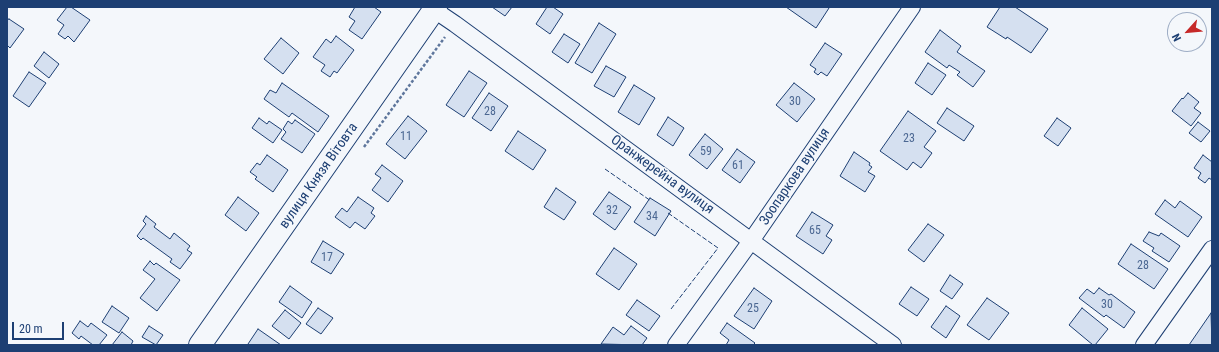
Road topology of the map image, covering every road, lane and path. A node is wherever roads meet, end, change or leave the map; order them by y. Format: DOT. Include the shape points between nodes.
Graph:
graph roads {
  1 [pos="912,7"];
  2 [pos="433,8"];
  3 [pos="751,241"];
  4 [pos="1212,249"];
  5 [pos="200,345"];
  6 [pos="676,345"];
  7 [pos="893,345"];
  8 [pos="1144,345"];
  1 -- 3 [label="street, Зоопаркова вулиця"];
  2 -- 3 [label="street, Оранжерейна вулиця"];
  2 -- 5 [label="main road, вулиця Князя Вітовта"];
  3 -- 6 [label="street, Зоопаркова вулиця"];
  3 -- 7 [label="street, Оранжерейна вулиця"];
  4 -- 8 [label="street"];
}
